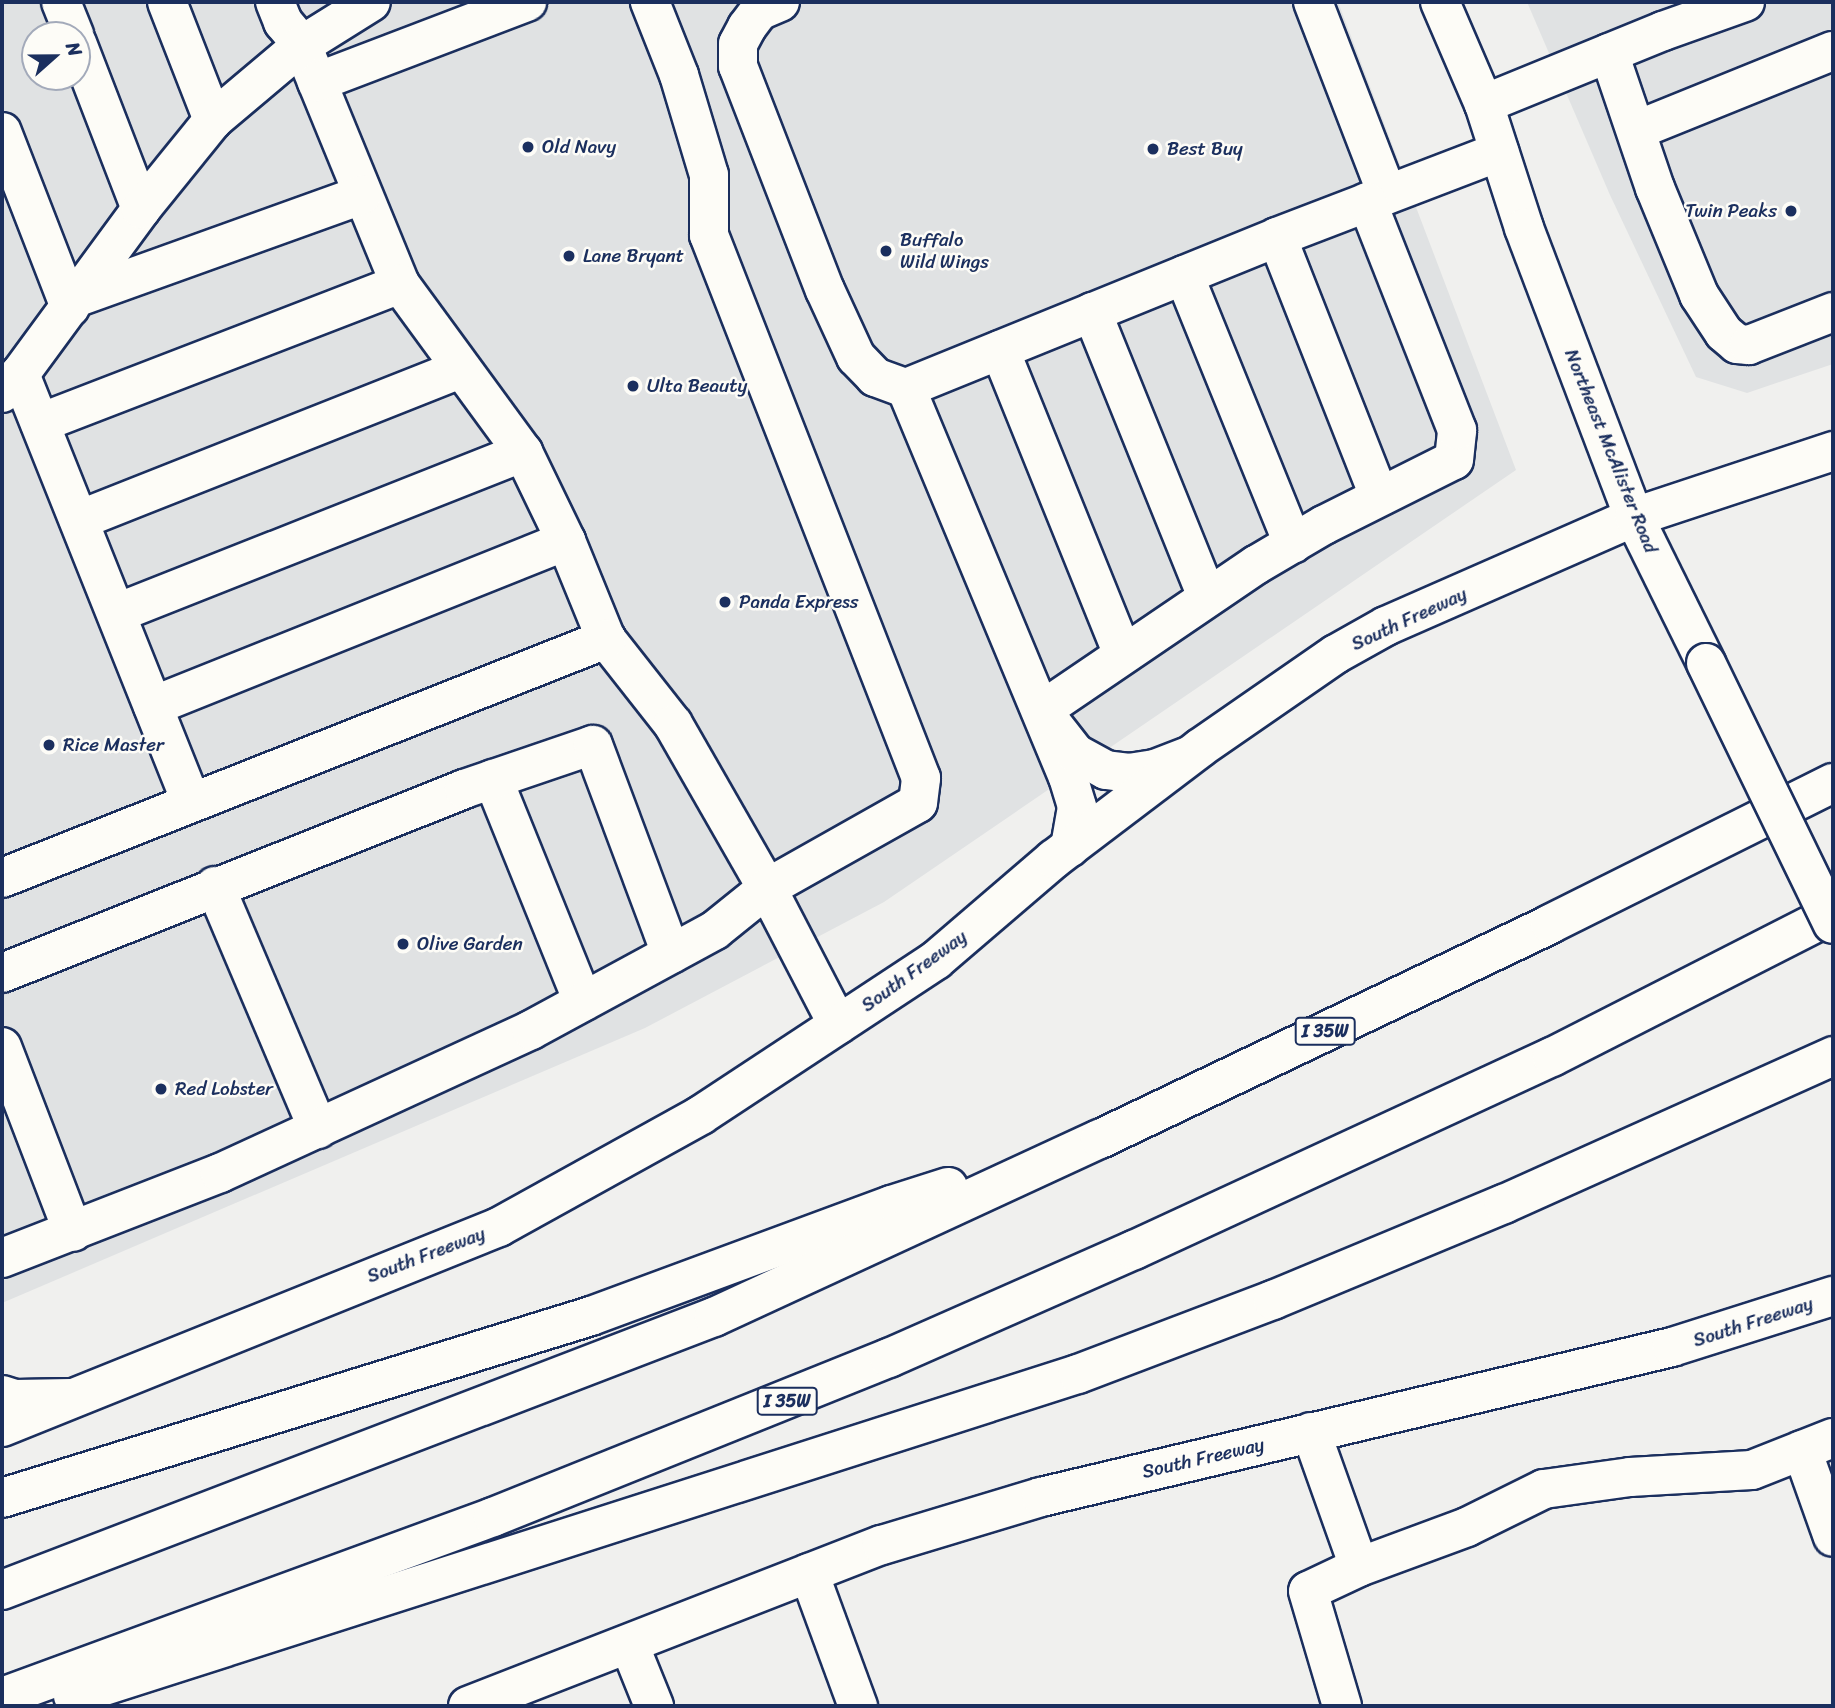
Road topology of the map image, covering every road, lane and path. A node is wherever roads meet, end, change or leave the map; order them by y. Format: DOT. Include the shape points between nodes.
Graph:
graph roads {
  1 [pos="61,2"];
  2 [pos="167,2"];
  3 [pos="275,2"];
  4 [pos="371,2"];
  5 [pos="527,2"];
  6 [pos="650,2"];
  7 [pos="780,2"];
  8 [pos="1313,2"];
  9 [pos="1440,2"];
  10 [pos="1745,2"];
  11 [pos="1657,16"];
  12 [pos="68,21"];
  13 [pos="302,45"];
  14 [pos="1833,51"];
  15 [pos="1609,53"];
  16 [pos="91,79"];
  17 [pos="317,82"];
  18 [pos="1484,103"];
  19 [pos="214,120"];
  20 [pos="1637,130"];
  21 [pos="2,132"];
  22 [pos="1499,152"];
  23 [pos="362,195"];
  24 [pos="1377,198"];
  25 [pos="141,209"];
  26 [pos="1277,237"];
  27 [pos="1184,275"];
  28 [pos="400,285"];
  29 [pos="74,302"];
  30 [pos="1092,312"];
  31 [pos="1833,312"];
  32 [pos="1000,350"];
  33 [pos="461,369"];
  34 [pos="11,383"];
  35 [pos="906,388"];
  36 [pos="40,423"];
  37 [pos="1833,451"];
  38 [pos="523,452"];
  39 [pos="1379,496"];
  40 [pos="1634,517"];
  41 [pos="79,520"];
  42 [pos="566,541"];
  43 [pos="1293,544"];
  44 [pos="1208,597"];
  45 [pos="117,613"];
  46 [pos="606,639"];
  47 [pos="1123,654"];
  48 [pos="153,706"];
  49 [pos="1041,710"];
  50 [pos="1190,756"];
  51 [pos="493,779"];
  52 [pos="1833,783"];
  53 [pos="191,802"];
  54 [pos="1070,847"];
  55 [pos="2,878"];
  56 [pos="215,886"];
  57 [pos="766,888"];
  58 [pos="1833,914"];
  59 [pos="1833,924"];
  60 [pos="671,954"];
  61 [pos="2,973"];
  62 [pos="583,1002"];
  63 [pos="838,1025"];
  64 [pos="2,1047"];
  65 [pos="1833,1056"];
  66 [pos="318,1129"];
  67 [pos="1100,1139"];
  68 [pos="73,1232"];
  69 [pos="2,1258"];
  70 [pos="1833,1296"];
  71 [pos="2,1395"];
  72 [pos="73,1398"];
  73 [pos="2,1427"];
  74 [pos="1311,1432"];
  75 [pos="1818,1444"];
  76 [pos="2,1498"];
  77 [pos="1833,1537"];
  78 [pos="1359,1567"];
  79 [pos="809,1573"];
  80 [pos="2,1590"];
  81 [pos="629,1644"];
  82 [pos="2,1697"];
  83 [pos="40,1706"];
  84 [pos="468,1706"];
  85 [pos="654,1706"];
  86 [pos="858,1706"];
  87 [pos="1342,1706"];
  1 -- 12 [label="main road"];
  2 -- 19 [label="main road"];
  3 -- 13 [label="main road" via="283,22"];
  4 -- 13 [label="main road"];
  5 -- 17 [label="main road"];
  6 -- 57 [label="main road" via="679,75 709,176 709,235 921,778 918,803"];
  7 -- 35 [label="main road" via="759,11 747,27 738,44 738,66 825,290 856,357 875,377"];
  8 -- 24 [label="main road"];
  9 -- 18 [label="main road, Northeast McAlister Road"];
  10 -- 11 [label="main road"];
  11 -- 15 [label="main road"];
  13 -- 17 [label="main road"];
  13 -- 19 [label="main road"];
  14 -- 20 [label="main road"];
  15 -- 18 [label="main road"];
  15 -- 20 [label="main road"];
  16 -- 25 [label="main road"];
  17 -- 23 [label="main road"];
  18 -- 22 [label="main road, Northeast McAlister Road"];
  19 -- 25 [label="main road"];
  20 -- 31 [label="main road" via="1655,188 1699,295 1724,333 1737,344 1749,345"];
  21 -- 29 [label="main road"];
  22 -- 24 [label="main road"];
  22 -- 40 [label="main road, Northeast McAlister Road"];
  23 -- 28 [label="main road"];
  23 -- 29 [label="main road"];
  24 -- 26 [label="main road"];
  24 -- 39 [label="main road" via="1458,430 1454,460"];
  25 -- 29 [label="main road"];
  26 -- 27 [label="main road"];
  26 -- 39 [label="main road"];
  27 -- 30 [label="main road"];
  27 -- 43 [label="main road"];
  28 -- 33 [label="main road"];
  28 -- 36 [label="main road"];
  29 -- 34 [label="main road"];
  30 -- 32 [label="main road"];
  30 -- 44 [label="main road"];
  32 -- 35 [label="main road"];
  32 -- 47 [label="main road"];
  33 -- 38 [label="main road"];
  33 -- 41 [label="main road"];
  34 -- 36 [label="main road"];
  35 -- 49 [label="main road"];
  36 -- 41 [label="main road"];
  37 -- 40 [label="main road, South Freeway"];
  38 -- 42 [label="main road"];
  38 -- 45 [label="main road"];
  39 -- 43 [label="main road"];
  40 -- 50 [label="main road, South Freeway" via="1386,626 1336,654"];
  40 -- 59 [label="main road, Northeast McAlister Road, bridge"];
  41 -- 45 [label="main road"];
  42 -- 46 [label="main road"];
  42 -- 48 [label="main road"];
  43 -- 44 [label="main road"];
  44 -- 47 [label="main road"];
  45 -- 48 [label="main road"];
  46 -- 53 [label="main road"];
  46 -- 57 [label="main road" via="673,724"];
  47 -- 49 [label="main road"];
  48 -- 53 [label="main road"];
  49 -- 50 [label="main road" via="1075,753 1106,770 1154,769"];
  49 -- 54 [label="main road" via="1077,807"];
  50 -- 54 [label="main road, South Freeway"];
  51 -- 56 [label="main road"];
  51 -- 60 [label="main road" via="593,745"];
  51 -- 62 [label="main road"];
  52 -- 67 [label="main road, I 35W"];
  53 -- 55 [label="main road"];
  54 -- 63 [label="main road, South Freeway" via="936,960"];
  56 -- 61 [label="main road"];
  56 -- 66 [label="main road"];
  57 -- 60 [label="main road" via="715,930"];
  57 -- 63 [label="main road"];
  58 -- 82 [label="main road, I 35W" via="1552,1057 876,1364 493,1517"];
  60 -- 62 [label="main road"];
  62 -- 66 [label="main road"];
  63 -- 72 [label="main road, South Freeway" via="701,1115 499,1227"];
  64 -- 68 [label="main road"];
  65 -- 83 [label="main road" via="1504,1204 1273,1300 1078,1374"];
  66 -- 68 [label="main road"];
  67 -- 76 [label="main road" via="891,1205 591,1316"];
  67 -- 80 [label="main road, I 35W" via="714,1317"];
  68 -- 69 [label="main road"];
  70 -- 74 [label="main road, South Freeway" via="1672,1348"];
  71 -- 72 [label="main road"];
  72 -- 73 [label="main road, South Freeway"];
  74 -- 78 [label="main road"];
  74 -- 79 [label="main road, South Freeway" via="1041,1497 882,1545"];
  75 -- 77 [label="main road"];
  75 -- 78 [label="main road" via="1752,1470 1630,1477 1544,1489 1466,1527"];
  78 -- 87 [label="main road" via="1308,1591"];
  79 -- 81 [label="main road, South Freeway"];
  79 -- 86 [label="main road"];
  81 -- 84 [label="main road, South Freeway"];
  81 -- 85 [label="main road"];
}
